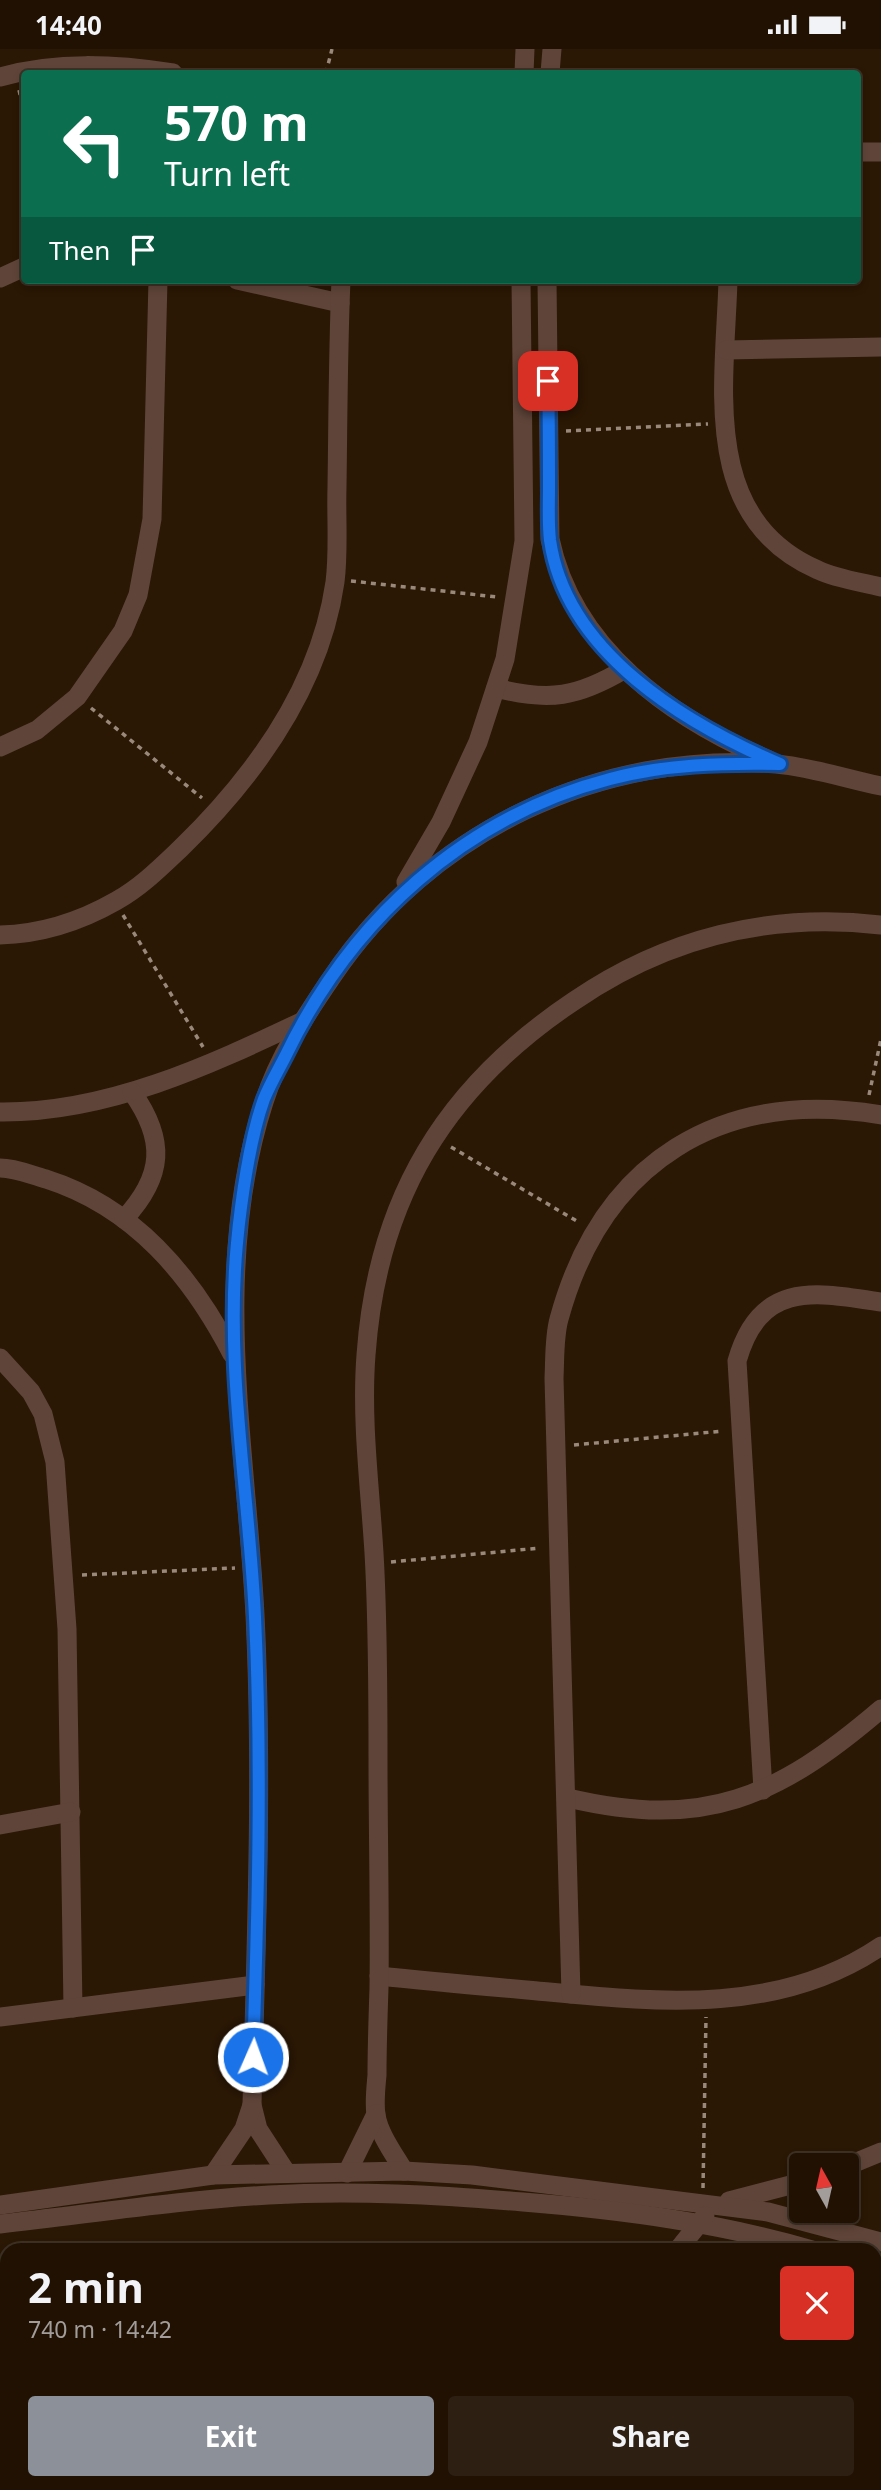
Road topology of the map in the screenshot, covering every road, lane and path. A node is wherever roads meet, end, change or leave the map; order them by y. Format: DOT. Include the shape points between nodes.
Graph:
graph roads {
  1 [pos="332,49"];
  2 [pos="525,49"];
  3 [pos="551,49"];
  4 [pos="43,70"];
  5 [pos="150,70"];
  6 [pos="327,70"];
  7 [pos="524,70"];
  8 [pos="550,70"];
  9 [pos="21,74"];
  10 [pos="0,77"];
  11 [pos="861,152"];
  12 [pos="881,152"];
  13 [pos="21,268"];
  14 [pos="0,278"];
  15 [pos="158,284"];
  16 [pos="255,284"];
  17 [pos="341,284"];
  18 [pos="521,284"];
  19 [pos="547,284"];
  20 [pos="728,284"];
  21 [pos="340,303"];
  22 [pos="881,347"];
  23 [pos="726,350"];
  24 [pos="724,423"];
  25 [pos="549,432"];
  26 [pos="335,579"];
  27 [pos="881,587"];
  28 [pos="516,599"];
  29 [pos="625,669"];
  30 [pos="496,688"];
  31 [pos="77,697"];
  32 [pos="0,747"];
  33 [pos="780,764"];
  34 [pos="881,786"];
  35 [pos="217,810"];
  36 [pos="397,897"];
  37 [pos="115,902"];
  38 [pos="881,925"];
  39 [pos="0,935"];
  40 [pos="303,1021"];
  41 [pos="881,1039"];
  42 [pos="212,1063"];
  43 [pos="132,1092"];
  44 [pos="0,1112"];
  45 [pos="873,1114"];
  46 [pos="435,1137"];
  47 [pos="0,1168"];
  48 [pos="124,1219"];
  49 [pos="594,1231"];
  50 [pos="881,1302"];
  51 [pos="0,1358"];
  52 [pos="236,1360"];
  53 [pos="740,1430"];
  54 [pos="556,1447"];
  55 [pos="559,1546"];
  56 [pos="375,1564"];
  57 [pos="251,1567"];
  58 [pos="63,1576"];
  59 [pos="881,1709"];
  60 [pos="763,1790"];
  61 [pos="568,1798"];
  62 [pos="71,1812"];
  63 [pos="0,1825"];
  64 [pos="881,1946"];
  65 [pos="379,1976"];
  66 [pos="255,1985"];
  67 [pos="571,1994"];
  68 [pos="706,2001"];
  69 [pos="73,2008"];
  70 [pos="0,2017"];
  71 [pos="252,2105"];
  72 [pos="376,2114"];
  73 [pos="881,2152"];
  74 [pos="859,2161"];
  75 [pos="404,2171"];
  76 [pos="286,2172"];
  77 [pos="347,2173"];
  78 [pos="212,2175"];
  79 [pos="789,2185"];
  80 [pos="709,2203"];
  81 [pos="0,2205"];
  82 [pos="698,2223"];
  83 [pos="0,2224"];
  84 [pos="881,2242"];
  85 [pos="683,2243"];
  86 [pos="782,2243"];
  1 -- 6 [label="path"];
  2 -- 7 [label="street"];
  3 -- 8 [label="street"];
  4 -- 5 [label="street" via="67,66"];
  9 -- 10 [label="street"];
  11 -- 12 [label="street"];
  13 -- 14 [label="street"];
  15 -- 31 [label="street" via="147,558 123,631"];
  16 -- 21 [label="street"];
  17 -- 21 [label="street"];
  18 -- 28 [label="street" via="524,541"];
  19 -- 25 [label="street"];
  20 -- 23 [label="street"];
  21 -- 26 [label="street"];
  22 -- 23 [label="street"];
  23 -- 24 [label="street"];
  24 -- 25 [label="path"];
  24 -- 27 [label="street" via="727,460 735,484 759,527 787,553 820,571"];
  25 -- 29 [label="street" via="550,539 557,572 584,623"];
  26 -- 28 [label="path"];
  26 -- 35 [label="street" via="323,635 302,688 273,737"];
  28 -- 30 [label="street"];
  29 -- 30 [label="street" via="595,687 563,696 529,697"];
  29 -- 33 [label="street" via="671,708 724,740"];
  30 -- 36 [label="street" via="478,742 441,822"];
  31 -- 32 [label="street" via="37,730"];
  31 -- 35 [label="path"];
  33 -- 34 [label="street"];
  33 -- 36 [label="street" via="668,768 573,789 473,838"];
  35 -- 37 [label="street" via="142,884"];
  36 -- 40 [label="street" via="346,957"];
  37 -- 39 [label="street" via="48,929"];
  37 -- 42 [label="path"];
  38 -- 46 [label="street" via="796,921 746,927 649,957 603,981 519,1039 481,1075"];
  40 -- 42 [label="street"];
  40 -- 52 [label="street" via="264,1100 245,1183 233,1303"];
  41 -- 45 [label="path"];
  42 -- 43 [label="street"];
  43 -- 44 [label="street" via="73,1105"];
  43 -- 48 [label="street" via="149,1115 157,1143 156,1162 144,1198"];
  45 -- 49 [label="street" via="826,1107 780,1110 735,1120 693,1138 654,1163 621,1195"];
  46 -- 49 [label="path"];
  46 -- 56 [label="street" via="399,1206 371,1306 366,1410"];
  47 -- 48 [label="street" via="72,1188"];
  48 -- 52 [label="street" via="170,1259 208,1306"];
  49 -- 54 [label="street" via="558,1322"];
  50 -- 53 [label="street" via="800,1294 765,1312 742,1342 737,1361"];
  51 -- 58 [label="street" via="31,1392 51,1437"];
  52 -- 57 [label="street"];
  53 -- 54 [label="path"];
  53 -- 60 [label="street"];
  54 -- 55 [label="street"];
  55 -- 56 [label="path"];
  55 -- 61 [label="street"];
  56 -- 65 [label="street"];
  57 -- 58 [label="path"];
  57 -- 66 [label="street" via="260,1792"];
  58 -- 62 [label="street"];
  59 -- 60 [label="street" via="806,1767"];
  60 -- 61 [label="street" via="716,1805 666,1812 616,1809"];
  61 -- 67 [label="street"];
  62 -- 63 [label="street"];
  62 -- 69 [label="street"];
  64 -- 68 [label="street" via="807,1983 766,1995"];
  65 -- 67 [label="street"];
  65 -- 72 [label="street"];
  66 -- 69 [label="street"];
  66 -- 71 [label="street"];
  67 -- 68 [label="street"];
  68 -- 80 [label="path"];
  69 -- 70 [label="street"];
  71 -- 76 [label="street" via="258,2129"];
  71 -- 78 [label="street" via="231,2151"];
  72 -- 75 [label="street"];
  72 -- 77 [label="street"];
  73 -- 74 [label="street"];
  75 -- 77 [label="street"];
  75 -- 80 [label="street"];
  76 -- 77 [label="street"];
  76 -- 78 [label="street"];
  78 -- 81 [label="street"];
  79 -- 80 [label="street"];
  80 -- 82 [label="street"];
  80 -- 84 [label="street" via="768,2212"];
  82 -- 83 [label="street" via="587,2207 367,2193 200,2200"];
  82 -- 85 [label="street"];
  82 -- 86 [label="street"];
}
